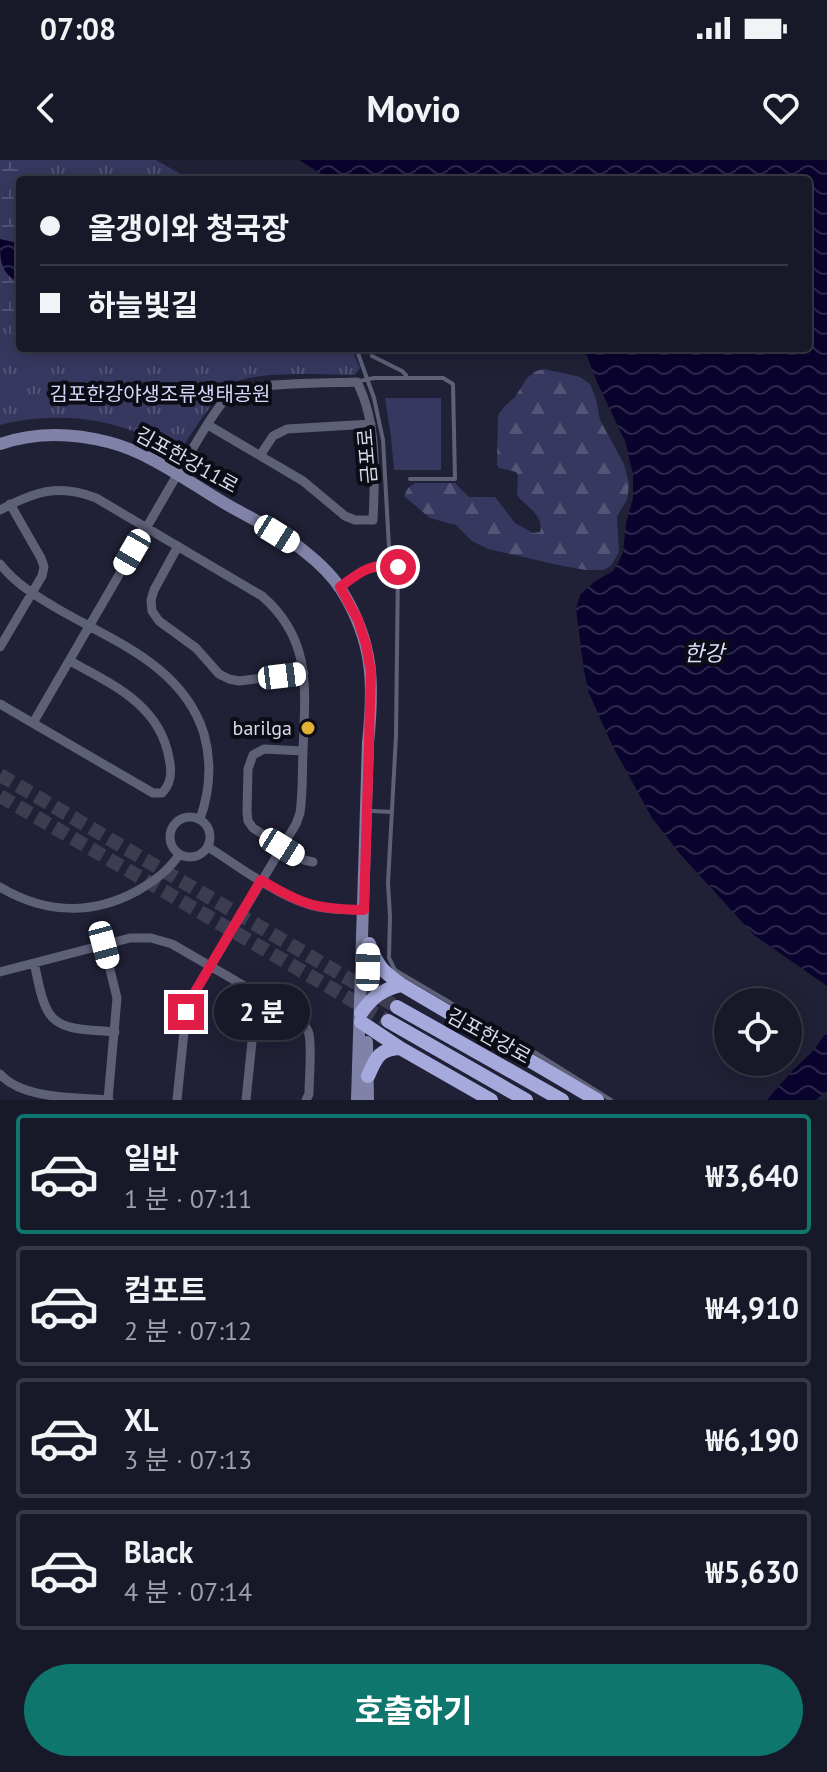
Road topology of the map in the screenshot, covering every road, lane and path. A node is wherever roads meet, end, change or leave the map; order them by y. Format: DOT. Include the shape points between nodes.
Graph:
graph roads {
  1 [pos="358,352"];
  2 [pos="372,356"];
  3 [pos="406,378"];
  4 [pos="368,379"];
  5 [pos="357,382"];
  6 [pos="371,424"];
  7 [pos="208,425"];
  8 [pos="0,444"];
  9 [pos="261,454"];
  10 [pos="177,475"];
  11 [pos="410,479"];
  12 [pos="10,504"];
  13 [pos="0,510"];
  14 [pos="146,527"];
  15 [pos="178,546"];
  16 [pos="0,564"];
  17 [pos="390,565"];
  18 [pos="340,587"];
  19 [pos="32,593"];
  20 [pos="0,619"];
  21 [pos="12,626"];
  22 [pos="89,627"];
  23 [pos="0,647"];
  24 [pos="70,661"];
  25 [pos="304,673"];
  26 [pos="0,704"];
  27 [pos="371,715"];
  28 [pos="33,723"];
  29 [pos="303,751"];
  30 [pos="372,811"];
  31 [pos="392,812"];
  32 [pos="200,819"];
  33 [pos="208,847"];
  34 [pos="282,847"];
  35 [pos="179,855"];
  36 [pos="313,862"];
  37 [pos="261,880"];
  38 [pos="0,887"];
  39 [pos="364,910"];
  40 [pos="369,944"];
  41 [pos="104,945"];
  42 [pos="34,963"];
  43 [pos="211,966"];
  44 [pos="0,972"];
  45 [pos="402,985"];
  46 [pos="270,1001"];
  47 [pos="397,1007"];
  48 [pos="364,1016"];
  49 [pos="388,1021"];
  50 [pos="115,1032"];
  51 [pos="400,1048"];
  52 [pos="0,1074"];
  53 [pos="368,1076"];
  54 [pos="108,1100"];
  55 [pos="177,1100"];
  56 [pos="246,1100"];
  57 [pos="306,1100"];
  58 [pos="357,1100"];
  59 [pos="368,1100"];
  60 [pos="491,1100"];
  61 [pos="526,1100"];
  62 [pos="562,1100"];
  63 [pos="597,1100"];
  64 [pos="611,1100"];
  1 -- 4 [label="lane, 금포로"];
  2 -- 3 [label="lane"];
  3 -- 4 [label="lane"];
  3 -- 11 [label="lane" via="443,378 453,388 455,479"];
  4 -- 5 [label="lane"];
  4 -- 17 [label="lane, 금포로" via="383,440"];
  5 -- 6 [label="street"];
  5 -- 7 [label="street" via="242,388 227,398"];
  6 -- 9 [label="street" via="287,429 273,436"];
  6 -- 9 [label="street" via="373,520 339,513 308,484"];
  7 -- 9 [label="street"];
  7 -- 10 [label="street"];
  8 -- 10 [label="main road, 김포한강11로" via="49,435 94,439 131,450"];
  10 -- 14 [label="street"];
  10 -- 18 [label="main road, 김포한강11로" via="303,550"];
  12 -- 13 [label="street"];
  12 -- 14 [label="street" via="40,492 65,490 96,498"];
  12 -- 19 [label="street" via="43,562"];
  14 -- 15 [label="street"];
  14 -- 22 [label="street"];
  15 -- 25 [label="street" via="269,601 294,635"];
  15 -- 25 [label="street" via="152,595 159,621 229,679"];
  16 -- 19 [label="street"];
  17 -- 18 [label="lane" via="364,569"];
  17 -- 31 [label="lane, 금포로" via="398,567 399,578"];
  18 -- 27 [label="main road, 김포한강11로" via="366,645"];
  19 -- 21 [label="street"];
  19 -- 22 [label="street"];
  20 -- 21 [label="street"];
  21 -- 23 [label="street"];
  22 -- 24 [label="street"];
  22 -- 32 [label="street" via="155,665 187,697 208,752 208,787"];
  24 -- 28 [label="street"];
  24 -- 28 [label="street" via="126,693 150,716 168,753 167,788 153,793"];
  25 -- 29 [label="street"];
  26 -- 28 [label="street"];
  27 -- 30 [label="main road, 김포한강11로"];
  27 -- 39 [label="main road, 김포한강11로"];
  29 -- 34 [label="street" via="300,813"];
  29 -- 34 [label="street" via="264,749 249,764 248,821"];
  30 -- 31 [label="lane"];
  30 -- 40 [label="main road, 김포한강11로"];
  31 -- 64 [label="lane, 금포로" via="389,958 395,970"];
  32 -- 33 [label="street" via="210,831"];
  32 -- 35 [label="street" via="187,817 172,828 171,846"];
  33 -- 35 [label="street" via="193,858"];
  33 -- 37 [label="street"];
  34 -- 36 [label="street"];
  34 -- 37 [label="street"];
  35 -- 38 [label="street" via="162,875 95,907 48,906"];
  37 -- 39 [label="street" via="310,906"];
  37 -- 43 [label="street"];
  39 -- 48 [label="main road, 김포한강11로"];
  40 -- 45 [label="highway" via="381,969"];
  40 -- 48 [label="main road, 김포한강11로"];
  41 -- 42 [label="street"];
  41 -- 43 [label="street" via="151,938"];
  41 -- 50 [label="street" via="117,998"];
  42 -- 44 [label="street"];
  42 -- 50 [label="street" via="48,1012 55,1019 71,1027"];
  43 -- 46 [label="street"];
  43 -- 55 [label="street" via="186,1012"];
  45 -- 48 [label="highway" via="387,988"];
  45 -- 63 [label="highway"];
  46 -- 56 [label="street" via="253,1032"];
  46 -- 57 [label="street" via="298,1017 309,1034"];
  47 -- 62 [label="highway, 김포한강로"];
  48 -- 51 [label="highway"];
  48 -- 53 [label="main road, 김포한강11로"];
  48 -- 58 [label="main road, 김포한강11로"];
  49 -- 61 [label="highway, 김포한강로"];
  50 -- 54 [label="street"];
  51 -- 53 [label="highway" via="383,1052"];
  51 -- 60 [label="highway"];
  52 -- 54 [label="street" via="25,1091"];
  53 -- 59 [label="main road, 김포한강11로"];
}
